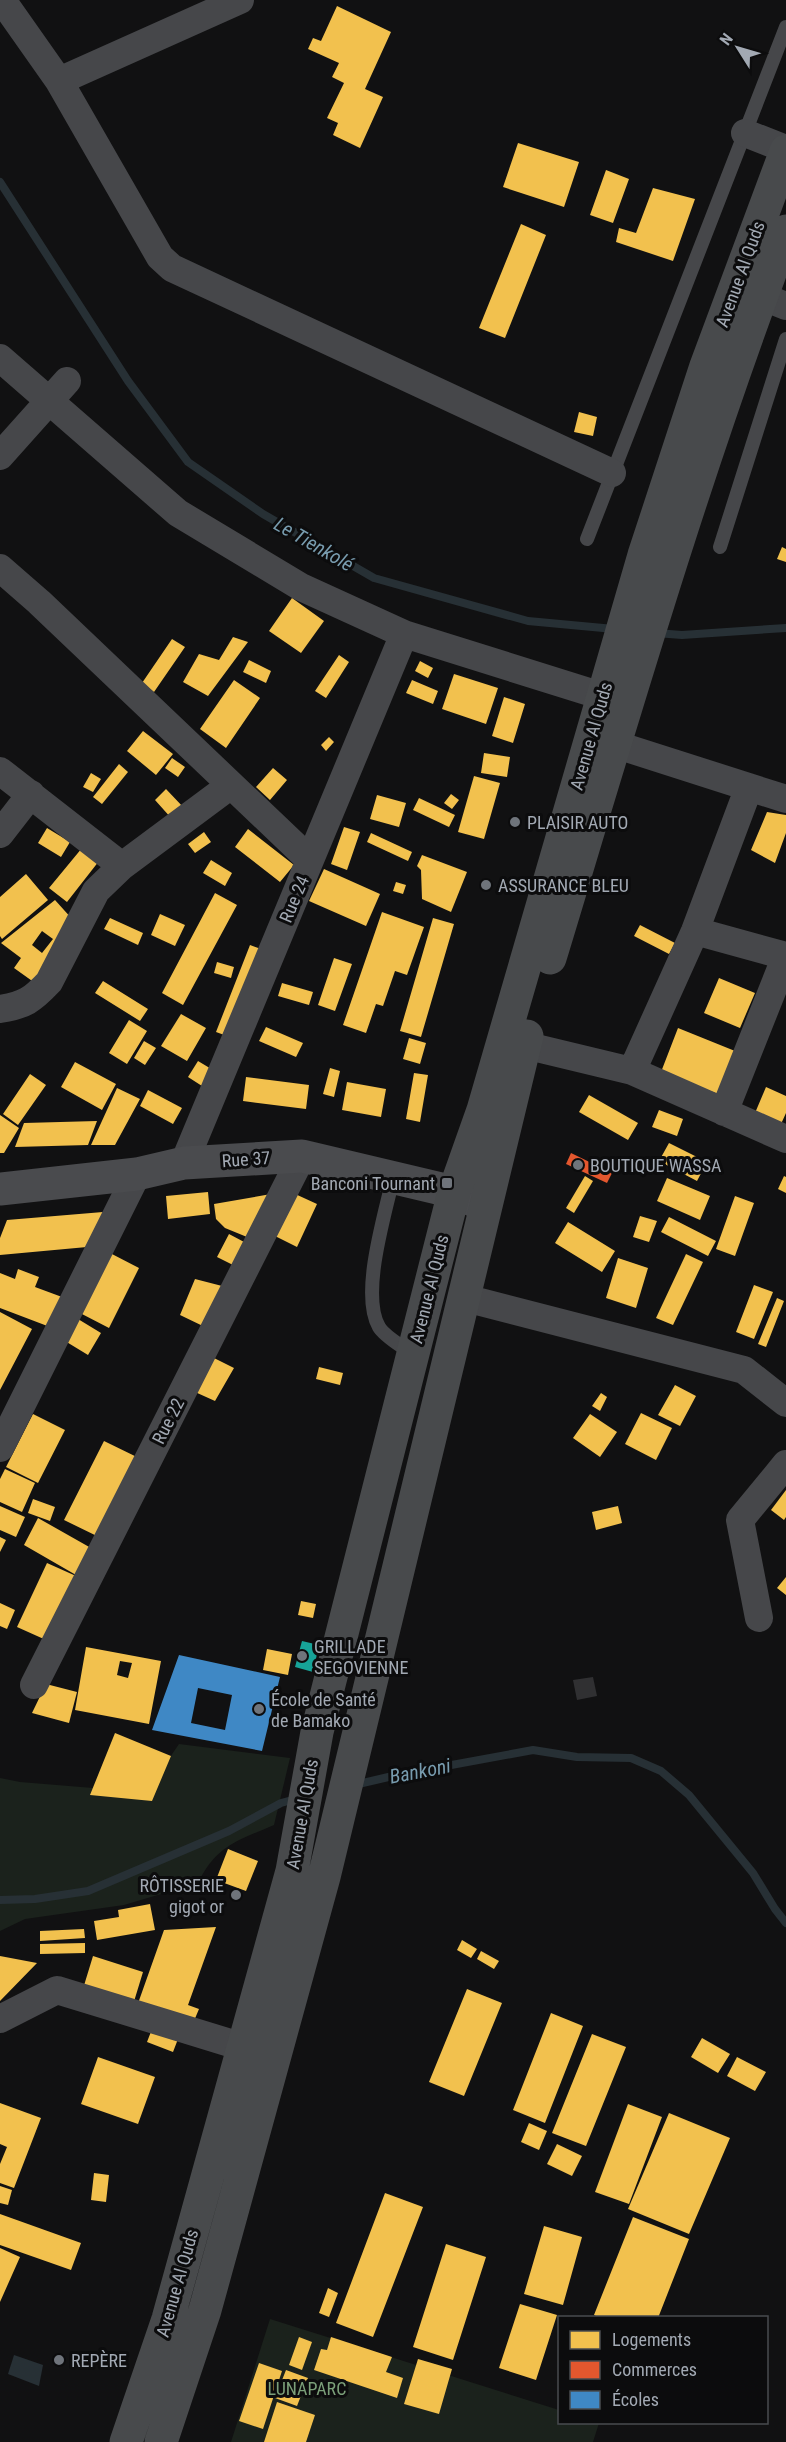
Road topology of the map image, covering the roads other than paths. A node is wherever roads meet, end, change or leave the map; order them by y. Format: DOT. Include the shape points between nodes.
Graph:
graph roads {
  1 [pos="2,0"];
  2 [pos="240,0"];
  3 [pos="786,27"];
  4 [pos="59,81"];
  5 [pos="745,133"];
  6 [pos="786,150"];
  7 [pos="786,231"];
  8 [pos="774,301"];
  9 [pos="786,339"];
  10 [pos="0,358"];
  11 [pos="67,381"];
  12 [pos="48,402"];
  13 [pos="0,456"];
  14 [pos="612,473"];
  15 [pos="587,539"];
  16 [pos="720,547"];
  17 [pos="657,557"];
  18 [pos="0,568"];
  19 [pos="404,634"];
  20 [pos="626,660"];
  21 [pos="602,696"];
  22 [pos="614,744"];
  23 [pos="0,771"];
  24 [pos="231,785"];
  25 [pos="749,787"];
  26 [pos="31,794"];
  27 [pos="786,799"];
  28 [pos="0,834"];
  29 [pos="310,860"];
  30 [pos="122,866"];
  31 [pos="695,931"];
  32 [pos="786,956"];
  33 [pos="0,1009"];
  34 [pos="524,1045"];
  35 [pos="632,1071"];
  36 [pos="724,1112"];
  37 [pos="786,1139"];
  38 [pos="302,1156"];
  39 [pos="184,1163"];
  40 [pos="137,1174"];
  41 [pos="393,1178"];
  42 [pos="0,1189"];
  43 [pos="454,1192"];
  44 [pos="486,1206"];
  45 [pos="465,1298"];
  46 [pos="413,1355"];
  47 [pos="786,1403"];
  48 [pos="0,1448"];
  49 [pos="786,1464"];
  50 [pos="759,1618"];
  51 [pos="34,1685"];
  52 [pos="308,1874"];
  53 [pos="0,2019"];
  54 [pos="243,2047"];
  55 [pos="126,2442"];
  56 [pos="160,2442"];
  1 -- 4 [label="street"];
  2 -- 4 [label="street"];
  3 -- 5 [label="lane"];
  4 -- 14 [label="street" via="160,257 172,268"];
  5 -- 6 [label="street"];
  5 -- 14 [label="lane"];
  6 -- 17 [label="main road, Avenue Al Quds" via="706,366"];
  7 -- 8 [label="main road, Avenue Al Quds"];
  8 -- 17 [label="main road, Avenue Al Quds"];
  9 -- 16 [label="lane"];
  10 -- 12 [label="street"];
  11 -- 12 [label="street"];
  12 -- 13 [label="street"];
  12 -- 19 [label="street" via="178,513 302,587"];
  14 -- 15 [label="lane"];
  17 -- 20 [label="main road, Avenue Al Quds"];
  18 -- 24 [label="street"];
  19 -- 21 [label="street"];
  19 -- 29 [label="street, Rue 24"];
  20 -- 21 [label="main road, Avenue Al Quds"];
  20 -- 22 [label="main road, Avenue Al Quds"];
  21 -- 43 [label="main road, Avenue Al Quds" via="483,1110"];
  22 -- 25 [label="street"];
  22 -- 34 [label="main road, Avenue Al Quds"];
  23 -- 26 [label="street"];
  24 -- 29 [label="street"];
  24 -- 30 [label="street"];
  25 -- 27 [label="street"];
  25 -- 31 [label="street"];
  26 -- 28 [label="street"];
  26 -- 30 [label="street"];
  29 -- 39 [label="street, Rue 24"];
  30 -- 33 [label="street" via="96,891 49,982 20,1006"];
  31 -- 32 [label="street"];
  31 -- 35 [label="street"];
  32 -- 36 [label="street"];
  34 -- 35 [label="street"];
  34 -- 44 [label="main road, Avenue Al Quds"];
  35 -- 36 [label="street"];
  36 -- 37 [label="street"];
  38 -- 39 [label="main road, Rue 37"];
  38 -- 41 [label="main road, Rue 37"];
  38 -- 51 [label="street, Rue 22"];
  39 -- 40 [label="main road, Rue 37"];
  40 -- 42 [label="main road, Rue 37"];
  40 -- 48 [label="street"];
  41 -- 43 [label="main road, Rue 37"];
  41 -- 46 [label="lane" via="376,1255 371,1300 380,1328"];
  43 -- 44 [label="main road, Rue 37"];
  43 -- 46 [label="main road, Avenue Al Quds"];
  44 -- 45 [label="main road, Avenue Al Quds"];
  45 -- 47 [label="street" via="744,1370"];
  45 -- 52 [label="main road, Avenue Al Quds" via="363,1718"];
  46 -- 52 [label="main road, Avenue Al Quds" via="317,1732"];
  49 -- 50 [label="street" via="740,1520"];
  52 -- 54 [label="main road, Avenue Al Quds"];
  52 -- 56 [label="main road, Avenue Al Quds" via="204,2310"];
  53 -- 54 [label="street" via="57,1990"];
  54 -- 55 [label="main road, Avenue Al Quds" via="168,2319"];
}
